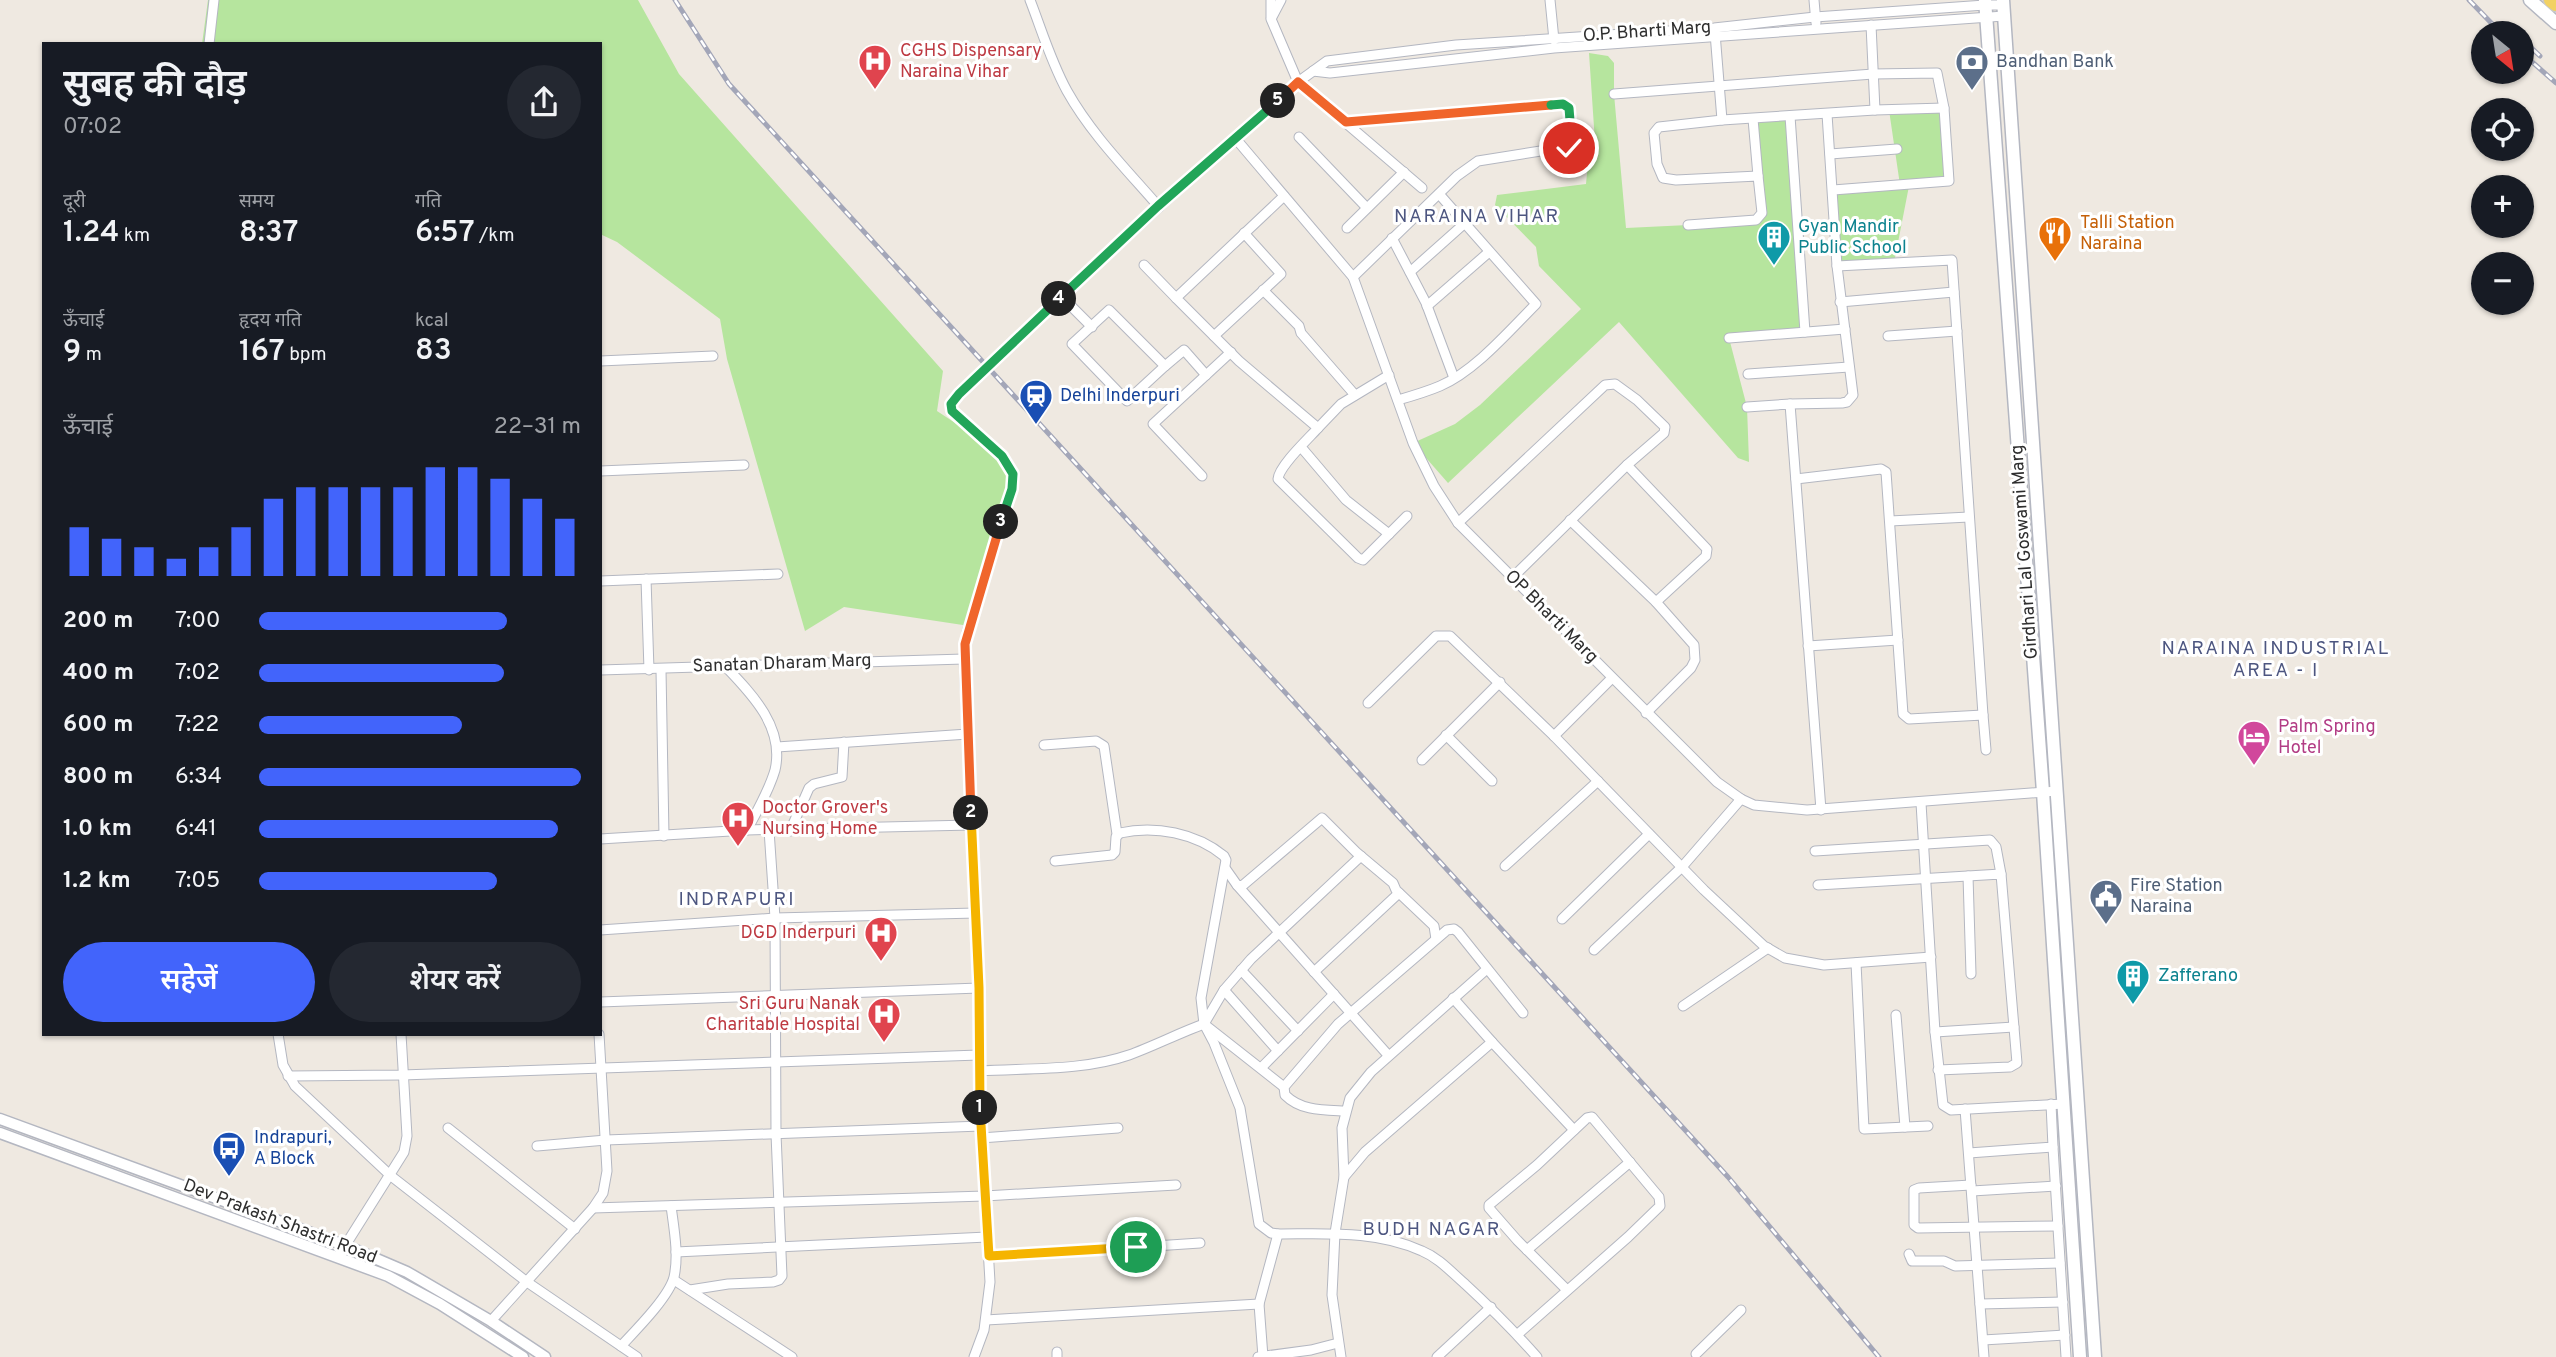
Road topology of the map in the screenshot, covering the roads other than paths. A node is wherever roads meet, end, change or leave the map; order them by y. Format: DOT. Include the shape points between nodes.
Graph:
graph roads {
  1 [pos="214,0"];
  2 [pos="1030,0"];
  3 [pos="1270,0"];
  4 [pos="1281,0"];
  5 [pos="1550,0"];
  6 [pos="1814,0"];
  7 [pos="2530,0"];
  8 [pos="2551,0"];
  9 [pos="2556,4"];
  10 [pos="1985,7"];
  11 [pos="2003,7"];
  12 [pos="1815,17"];
  13 [pos="1271,19"];
  14 [pos="2556,23"];
  15 [pos="1871,25"];
  16 [pos="1816,29"];
  17 [pos="1715,32"];
  18 [pos="1553,37"];
  19 [pos="209,42"];
  20 [pos="1554,48"];
  21 [pos="1313,71"];
  22 [pos="1873,74"];
  23 [pos="1298,82"];
  24 [pos="1719,86"];
  25 [pos="1614,94"];
  26 [pos="1944,108"];
  27 [pos="1875,110"];
  28 [pos="1827,114"];
  29 [pos="1790,116"];
  30 [pos="1753,118"];
  31 [pos="1722,120"];
  32 [pos="1346,122"];
  33 [pos="1299,137"];
  34 [pos="1236,139"];
  35 [pos="1897,149"];
  36 [pos="1830,154"];
  37 [pos="1404,172"];
  38 [pos="1758,176"];
  39 [pos="1422,188"];
  40 [pos="1833,190"];
  41 [pos="1439,194"];
  42 [pos="1284,196"];
  43 [pos="1158,206"];
  44 [pos="1367,208"];
  45 [pos="1465,223"];
  46 [pos="1688,225"];
  47 [pos="1347,229"];
  48 [pos="1244,233"];
  49 [pos="1392,238"];
  50 [pos="1489,252"];
  51 [pos="1144,265"];
  52 [pos="1837,266"];
  53 [pos="1410,272"];
  54 [pos="1353,277"];
  55 [pos="1263,290"];
  56 [pos="1954,292"];
  57 [pos="1062,297"];
  58 [pos="1175,298"];
  59 [pos="1840,302"];
  60 [pos="1427,306"];
  61 [pos="1092,327"];
  62 [pos="1845,329"];
  63 [pos="1957,331"];
  64 [pos="1805,332"];
  65 [pos="1214,336"];
  66 [pos="1888,336"];
  67 [pos="1729,338"];
  68 [pos="1231,352"];
  69 [pos="713,356"];
  70 [pos="602,361"];
  71 [pos="1165,366"];
  72 [pos="1849,367"];
  73 [pos="1748,374"];
  74 [pos="1206,375"];
  75 [pos="1389,375"];
  76 [pos="1454,378"];
  77 [pos="1355,395"];
  78 [pos="1398,400"];
  79 [pos="1790,404"];
  80 [pos="1747,407"];
  81 [pos="1318,428"];
  82 [pos="1301,447"];
  83 [pos="744,465"];
  84 [pos="1627,465"];
  85 [pos="602,471"];
  86 [pos="1202,476"];
  87 [pos="1796,479"];
  88 [pos="1407,516"];
  89 [pos="1969,517"];
  90 [pos="1570,520"];
  91 [pos="1890,521"];
  92 [pos="1458,523"];
  93 [pos="1389,534"];
  94 [pos="778,574"];
  95 [pos="1512,578"];
  96 [pos="646,579"];
  97 [pos="602,580"];
  98 [pos="1656,602"];
  99 [pos="1898,640"];
  100 [pos="1808,646"];
  101 [pos="964,659"];
  102 [pos="724,665"];
  103 [pos="602,670"];
  104 [pos="649,670"];
  105 [pos="660,670"];
  106 [pos="1612,678"];
  107 [pos="1500,682"];
  108 [pos="1368,703"];
  109 [pos="1646,713"];
  110 [pos="1983,715"];
  111 [pos="968,734"];
  112 [pos="1446,735"];
  113 [pos="1554,736"];
  114 [pos="844,742"];
  115 [pos="1044,745"];
  116 [pos="777,747"];
  117 [pos="1986,750"];
  118 [pos="1422,760"];
  119 [pos="1492,782"];
  120 [pos="1598,782"];
  121 [pos="2057,791"];
  122 [pos="2043,792"];
  123 [pos="1741,799"];
  124 [pos="1921,803"];
  125 [pos="1821,810"];
  126 [pos="972,825"];
  127 [pos="747,830"];
  128 [pos="769,830"];
  129 [pos="790,831"];
  130 [pos="1117,834"];
  131 [pos="1649,834"];
  132 [pos="664,836"];
  133 [pos="602,839"];
  134 [pos="1924,845"];
  135 [pos="1815,851"];
  136 [pos="1361,856"];
  137 [pos="1055,861"];
  138 [pos="1505,866"];
  139 [pos="1682,867"];
  140 [pos="1224,868"];
  141 [pos="2001,874"];
  142 [pos="1968,876"];
  143 [pos="1926,880"];
  144 [pos="1237,885"];
  145 [pos="1818,885"];
  146 [pos="1399,893"];
  147 [pos="976,913"];
  148 [pos="775,918"];
  149 [pos="1562,919"];
  150 [pos="602,930"];
  151 [pos="1278,933"];
  152 [pos="1436,939"];
  153 [pos="1768,948"];
  154 [pos="1594,950"];
  155 [pos="1931,957"];
  156 [pos="1856,963"];
  157 [pos="1487,969"];
  158 [pos="1241,970"];
  159 [pos="1314,972"];
  160 [pos="1971,974"];
  161 [pos="979,988"];
  162 [pos="1224,990"];
  163 [pos="1335,994"];
  164 [pos="774,995"];
  165 [pos="1453,998"];
  166 [pos="602,1002"];
  167 [pos="1682,1006"];
  168 [pos="1351,1012"];
  169 [pos="1523,1013"];
  170 [pos="1896,1015"];
  171 [pos="1204,1024"];
  172 [pos="2014,1027"];
  173 [pos="1298,1031"];
  174 [pos="1935,1032"];
  175 [pos="278,1036"];
  176 [pos="401,1036"];
  177 [pos="599,1036"];
  178 [pos="1492,1042"];
  179 [pos="1278,1051"];
  180 [pos="979,1055"];
  181 [pos="1388,1055"];
  182 [pos="775,1061"];
  183 [pos="1262,1067"];
  184 [pos="600,1068"];
  185 [pos="1938,1070"];
  186 [pos="980,1071"];
  187 [pos="402,1075"];
  188 [pos="288,1076"];
  189 [pos="1284,1087"];
  190 [pos="2057,1104"];
  191 [pos="1965,1109"];
  192 [pos="1345,1111"];
  193 [pos="0,1119"];
  194 [pos="981,1126"];
  195 [pos="1928,1126"];
  196 [pos="1905,1127"];
  197 [pos="448,1128"];
  198 [pos="1118,1128"];
  199 [pos="1574,1130"];
  200 [pos="0,1133"];
  201 [pos="776,1134"];
  202 [pos="981,1138"];
  203 [pos="606,1140"];
  204 [pos="537,1146"];
  205 [pos="2053,1147"];
  206 [pos="1969,1153"];
  207 [pos="1630,1162"];
  208 [pos="391,1176"];
  209 [pos="1344,1177"];
  210 [pos="1176,1185"];
  211 [pos="2056,1186"];
  212 [pos="1971,1188"];
  213 [pos="985,1196"];
  214 [pos="779,1204"];
  215 [pos="671,1206"];
  216 [pos="593,1208"];
  217 [pos="2058,1226"];
  218 [pos="1975,1228"];
  219 [pos="575,1229"];
  220 [pos="1335,1233"];
  221 [pos="1278,1234"];
  222 [pos="987,1237"];
  223 [pos="1200,1243"];
  224 [pos="344,1245"];
  225 [pos="782,1248"];
  226 [pos="1527,1250"];
  227 [pos="676,1252"];
  228 [pos="1909,1254"];
  229 [pos="989,1256"];
  230 [pos="338,1257"];
  231 [pos="2060,1263"];
  232 [pos="1977,1266"];
  233 [pos="674,1280"];
  234 [pos="527,1282"];
  235 [pos="690,1290"];
  236 [pos="1567,1290"];
  237 [pos="2063,1302"];
  238 [pos="1259,1304"];
  239 [pos="1980,1304"];
  240 [pos="1491,1307"];
  241 [pos="1741,1310"];
  242 [pos="986,1320"];
  243 [pos="491,1321"];
  244 [pos="1517,1334"];
  245 [pos="2065,1335"];
  246 [pos="1983,1340"];
  247 [pos="1338,1343"];
  248 [pos="621,1346"];
  249 [pos="1531,1355"];
  250 [pos="1696,1356"];
  251 [pos="523,1357"];
  252 [pos="545,1357"];
  253 [pos="637,1357"];
  254 [pos="792,1357"];
  255 [pos="974,1357"];
  256 [pos="1261,1357"];
  257 [pos="1342,1357"];
  258 [pos="1437,1357"];
  259 [pos="1984,1357"];
  260 [pos="2066,1357"];
  261 [pos="2080,1357"];
  262 [pos="2095,1357"];
  1 -- 19 [label="street"];
  2 -- 43 [label="street" via="1068,94"];
  3 -- 13 [label="street"];
  4 -- 13 [label="street"];
  5 -- 18 [label="street"];
  6 -- 12 [label="street"];
  7 -- 14 [label="main road"];
  8 -- 9 [label="main road"];
  10 -- 11 [label="street"];
  10 -- 12 [label="street, O.P. Bharti Marg"];
  10 -- 15 [label="street, O.P. Bharti Marg"];
  10 -- 122 [label="main road, Girdhari Lal Goswami Marg"];
  11 -- 121 [label="main road, Girdhari Lal Goswami Marg"];
  12 -- 16 [label="street"];
  12 -- 17 [label="street, O.P. Bharti Marg"];
  13 -- 23 [label="street"];
  15 -- 16 [label="street, O.P. Bharti Marg"];
  15 -- 22 [label="street"];
  16 -- 17 [label="street, O.P. Bharti Marg"];
  17 -- 18 [label="street, O.P. Bharti Marg"];
  17 -- 20 [label="street, O.P. Bharti Marg"];
  17 -- 24 [label="street"];
  18 -- 20 [label="street"];
  18 -- 21 [label="street, O.P. Bharti Marg" via="1327,61"];
  20 -- 21 [label="street, O.P. Bharti Marg" via="1329,73"];
  21 -- 23 [label="street, O.P. Bharti Marg"];
  22 -- 24 [label="street"];
  22 -- 26 [label="street" via="1937,73"];
  22 -- 27 [label="street"];
  23 -- 32 [label="street"];
  23 -- 34 [label="street, O.P. Bharti Marg"];
  24 -- 25 [label="street"];
  24 -- 31 [label="street"];
  26 -- 27 [label="street"];
  26 -- 40 [label="street" via="1949,181"];
  27 -- 28 [label="street"];
  28 -- 29 [label="street"];
  28 -- 36 [label="street"];
  29 -- 30 [label="street"];
  29 -- 64 [label="street"];
  30 -- 31 [label="street"];
  30 -- 38 [label="street"];
  31 -- 38 [label="street" via="1657,128 1657,164 1662,178"];
  32 -- 37 [label="street"];
  32 -- 41 [label="street" via="1563,104 1569,108 1569,148 1478,161"];
  33 -- 44 [label="street"];
  34 -- 42 [label="street, OP Bharti Marg"];
  34 -- 43 [label="street, O.P. Bharti Marg"];
  35 -- 36 [label="street"];
  36 -- 40 [label="street"];
  37 -- 39 [label="street"];
  37 -- 44 [label="street"];
  38 -- 46 [label="street" via="1759,218"];
  40 -- 52 [label="street"];
  41 -- 45 [label="street"];
  41 -- 49 [label="street"];
  42 -- 48 [label="street"];
  42 -- 54 [label="street, OP Bharti Marg"];
  43 -- 57 [label="street, O.P. Bharti Marg"];
  44 -- 47 [label="street"];
  45 -- 50 [label="street"];
  45 -- 53 [label="street"];
  48 -- 55 [label="street" via="1281,274"];
  48 -- 58 [label="street"];
  49 -- 53 [label="street"];
  49 -- 54 [label="street"];
  50 -- 60 [label="street"];
  50 -- 76 [label="street" via="1536,304"];
  51 -- 58 [label="street"];
  52 -- 56 [label="street" via="1950,259"];
  52 -- 59 [label="street"];
  53 -- 60 [label="street"];
  54 -- 75 [label="street, OP Bharti Marg"];
  55 -- 65 [label="street"];
  55 -- 77 [label="street"];
  56 -- 59 [label="street"];
  56 -- 63 [label="street"];
  57 -- 61 [label="street"];
  57 -- 101 [label="street, O.P. Bharti Marg, bridge" via="951,404 952,411 1002,456 1013,474 967,632"];
  58 -- 65 [label="street"];
  59 -- 62 [label="street"];
  60 -- 76 [label="street"];
  61 -- 71 [label="street" via="1110,310"];
  61 -- 71 [label="street" via="1072,344 1127,401"];
  62 -- 64 [label="street"];
  62 -- 72 [label="street"];
  63 -- 66 [label="street"];
  63 -- 89 [label="street"];
  64 -- 67 [label="street"];
  65 -- 68 [label="street"];
  68 -- 74 [label="street"];
  68 -- 81 [label="street"];
  69 -- 70 [label="street"];
  71 -- 74 [label="street" via="1184,350"];
  72 -- 73 [label="street"];
  72 -- 79 [label="street" via="1853,395 1847,402"];
  74 -- 86 [label="street" via="1153,424"];
  75 -- 77 [label="street"];
  75 -- 78 [label="street, OP Bharti Marg"];
  76 -- 78 [label="street"];
  77 -- 81 [label="street"];
  78 -- 92 [label="street, OP Bharti Marg" via="1413,443"];
  79 -- 80 [label="street"];
  79 -- 87 [label="street"];
  81 -- 82 [label="street"];
  82 -- 93 [label="street" via="1346,500"];
  82 -- 93 [label="street" via="1278,479 1331,532 1363,560"];
  83 -- 85 [label="street"];
  84 -- 90 [label="street"];
  84 -- 92 [label="street" via="1666,429 1637,400 1611,383"];
  84 -- 98 [label="street" via="1707,549 1706,556"];
  87 -- 91 [label="street" via="1884,470"];
  87 -- 100 [label="street"];
  88 -- 93 [label="street"];
  89 -- 91 [label="street"];
  89 -- 110 [label="street"];
  90 -- 95 [label="street"];
  90 -- 98 [label="street"];
  91 -- 99 [label="street"];
  92 -- 95 [label="street, OP Bharti Marg"];
  94 -- 96 [label="street"];
  95 -- 106 [label="street, OP Bharti Marg"];
  96 -- 97 [label="street"];
  96 -- 104 [label="street"];
  98 -- 109 [label="street" via="1696,651 1691,668"];
  99 -- 100 [label="street"];
  99 -- 110 [label="street" via="1902,714 1906,718"];
  100 -- 125 [label="street"];
  101 -- 102 [label="street, Sanatan Dharam Marg"];
  101 -- 111 [label="street"];
  102 -- 105 [label="street, Sanatan Dharam Marg"];
  102 -- 116 [label="street" via="766,715"];
  103 -- 104 [label="street, Sanatan Dharam Marg"];
  104 -- 105 [label="street, Sanatan Dharam Marg"];
  105 -- 132 [label="street"];
  106 -- 109 [label="street, OP Bharti Marg"];
  106 -- 113 [label="street"];
  107 -- 108 [label="street" via="1450,636 1440,635"];
  107 -- 112 [label="street"];
  107 -- 113 [label="street"];
  109 -- 123 [label="street, OP Bharti Marg" via="1717,782"];
  110 -- 117 [label="street"];
  111 -- 114 [label="street"];
  111 -- 126 [label="street"];
  112 -- 118 [label="street"];
  112 -- 119 [label="street"];
  113 -- 120 [label="street"];
  114 -- 116 [label="street"];
  114 -- 129 [label="street" via="842,777 809,788"];
  115 -- 130 [label="street" via="1096,741 1104,746"];
  116 -- 127 [label="street" via="775,770"];
  120 -- 131 [label="street"];
  120 -- 138 [label="street"];
  121 -- 122 [label="street, OP Bharti Marg"];
  121 -- 262 [label="main road, Girdhari Lal Goswami Marg"];
  122 -- 124 [label="street, OP Bharti Marg"];
  122 -- 190 [label="main road, Girdhari Lal Goswami Marg"];
  123 -- 125 [label="street, OP Bharti Marg" via="1754,805"];
  123 -- 139 [label="street"];
  124 -- 125 [label="street, OP Bharti Marg"];
  124 -- 134 [label="street"];
  126 -- 129 [label="street"];
  126 -- 147 [label="street"];
  127 -- 128 [label="street"];
  127 -- 132 [label="street"];
  128 -- 129 [label="street"];
  128 -- 148 [label="street"];
  130 -- 137 [label="street" via="1112,855"];
  130 -- 140 [label="street" via="1173,832 1219,851"];
  131 -- 139 [label="street"];
  131 -- 149 [label="street"];
  132 -- 133 [label="street"];
  134 -- 135 [label="street"];
  134 -- 141 [label="street" via="1990,840 1996,847"];
  134 -- 143 [label="street"];
  136 -- 144 [label="street" via="1322,818 1242,886"];
  136 -- 146 [label="street"];
  136 -- 151 [label="street"];
  139 -- 153 [label="street"];
  139 -- 154 [label="street"];
  140 -- 144 [label="street"];
  140 -- 171 [label="street" via="1201,998"];
  141 -- 142 [label="street"];
  141 -- 172 [label="street"];
  142 -- 143 [label="street"];
  142 -- 160 [label="street"];
  143 -- 145 [label="street"];
  143 -- 155 [label="street"];
  144 -- 151 [label="street"];
  146 -- 152 [label="street" via="1434,926"];
  146 -- 159 [label="street"];
  147 -- 148 [label="street"];
  147 -- 161 [label="street"];
  148 -- 150 [label="street"];
  148 -- 164 [label="street"];
  151 -- 158 [label="street"];
  151 -- 159 [label="street"];
  152 -- 157 [label="street" via="1454,929"];
  152 -- 168 [label="street"];
  153 -- 156 [label="street" via="1799,962"];
  153 -- 167 [label="street"];
  155 -- 156 [label="street"];
  155 -- 174 [label="street"];
  156 -- 196 [label="street" via="1864,1129"];
  157 -- 165 [label="street"];
  157 -- 169 [label="street"];
  158 -- 162 [label="street"];
  158 -- 173 [label="street"];
  159 -- 163 [label="street"];
  161 -- 164 [label="street"];
  161 -- 180 [label="street"];
  162 -- 171 [label="street"];
  162 -- 179 [label="street"];
  163 -- 168 [label="street"];
  163 -- 173 [label="street"];
  164 -- 166 [label="street"];
  164 -- 182 [label="street"];
  165 -- 178 [label="street"];
  165 -- 181 [label="street"];
  168 -- 181 [label="street"];
  168 -- 189 [label="street"];
  170 -- 196 [label="street"];
  171 -- 183 [label="street"];
  171 -- 186 [label="street" via="1108,1061"];
  171 -- 221 [label="street" via="1240,1108 1256,1216 1266,1230"];
  172 -- 174 [label="street"];
  172 -- 185 [label="street" via="2018,1060 2014,1066"];
  173 -- 179 [label="street"];
  174 -- 185 [label="street"];
  175 -- 188 [label="street"];
  176 -- 187 [label="street"];
  177 -- 184 [label="street"];
  178 -- 199 [label="street"];
  178 -- 209 [label="street" via="1365,1152"];
  179 -- 183 [label="street"];
  180 -- 182 [label="street"];
  180 -- 186 [label="street"];
  181 -- 192 [label="street" via="1356,1088"];
  182 -- 184 [label="street"];
  182 -- 201 [label="street"];
  183 -- 189 [label="street"];
  184 -- 187 [label="street"];
  184 -- 203 [label="street"];
  185 -- 191 [label="street" via="1943,1105"];
  186 -- 194 [label="street"];
  187 -- 188 [label="street"];
  187 -- 208 [label="street" via="407,1136"];
  188 -- 208 [label="street"];
  189 -- 192 [label="street" via="1285,1096 1300,1106"];
  190 -- 191 [label="street"];
  190 -- 205 [label="street"];
  190 -- 261 [label="main road, Girdhari Lal Goswami Marg"];
  191 -- 206 [label="street"];
  192 -- 209 [label="street"];
  193 -- 224 [label="street, Dev Prakash Shastri Road"];
  194 -- 201 [label="street"];
  194 -- 202 [label="street"];
  195 -- 196 [label="street"];
  197 -- 219 [label="street"];
  198 -- 202 [label="street"];
  199 -- 207 [label="street" via="1592,1117"];
  199 -- 226 [label="street" via="1489,1205"];
  200 -- 230 [label="street, Dev Prakash Shastri Road"];
  201 -- 203 [label="street"];
  201 -- 214 [label="street"];
  202 -- 213 [label="street"];
  203 -- 204 [label="street"];
  203 -- 216 [label="street" via="603,1193"];
  205 -- 206 [label="street"];
  205 -- 211 [label="street"];
  206 -- 212 [label="street"];
  207 -- 226 [label="street"];
  207 -- 236 [label="street" via="1659,1197 1660,1206"];
  208 -- 224 [label="street"];
  208 -- 234 [label="street"];
  209 -- 220 [label="street"];
  210 -- 213 [label="street"];
  211 -- 212 [label="street"];
  211 -- 217 [label="street"];
  212 -- 218 [label="street"];
  212 -- 218 [label="street" via="1914,1190 1913,1222 1918,1228"];
  213 -- 214 [label="street"];
  213 -- 222 [label="street"];
  214 -- 215 [label="street"];
  214 -- 225 [label="street"];
  215 -- 216 [label="street"];
  215 -- 227 [label="street"];
  216 -- 219 [label="street"];
  217 -- 218 [label="street"];
  217 -- 231 [label="street"];
  218 -- 232 [label="street"];
  219 -- 234 [label="street"];
  220 -- 221 [label="street"];
  220 -- 240 [label="street" via="1400,1242 1422,1251"];
  220 -- 247 [label="street" via="1332,1295"];
  221 -- 238 [label="street"];
  222 -- 225 [label="street"];
  222 -- 229 [label="street"];
  223 -- 229 [label="street"];
  224 -- 230 [label="street"];
  224 -- 243 [label="street, Dev Prakash Shastri Road" via="407,1272"];
  225 -- 227 [label="street"];
  225 -- 235 [label="street" via="779,1280"];
  226 -- 236 [label="street"];
  227 -- 233 [label="street"];
  228 -- 232 [label="street" via="1912,1261"];
  229 -- 242 [label="street"];
  230 -- 251 [label="street, Dev Prakash Shastri Road" via="403,1283"];
  231 -- 232 [label="street"];
  231 -- 237 [label="street"];
  232 -- 239 [label="street"];
  233 -- 235 [label="street"];
  233 -- 248 [label="street"];
  234 -- 243 [label="street"];
  234 -- 248 [label="street"];
  235 -- 254 [label="street"];
  236 -- 244 [label="street"];
  237 -- 239 [label="street"];
  237 -- 245 [label="street"];
  238 -- 242 [label="street"];
  238 -- 256 [label="street"];
  239 -- 246 [label="street"];
  240 -- 244 [label="street"];
  240 -- 258 [label="street"];
  241 -- 250 [label="street"];
  242 -- 255 [label="street"];
  243 -- 252 [label="street, Dev Prakash Shastri Road"];
  244 -- 249 [label="street"];
  245 -- 246 [label="street"];
  245 -- 260 [label="street"];
  246 -- 259 [label="street"];
  247 -- 256 [label="street"];
  247 -- 257 [label="street"];
  248 -- 253 [label="street"];
}
